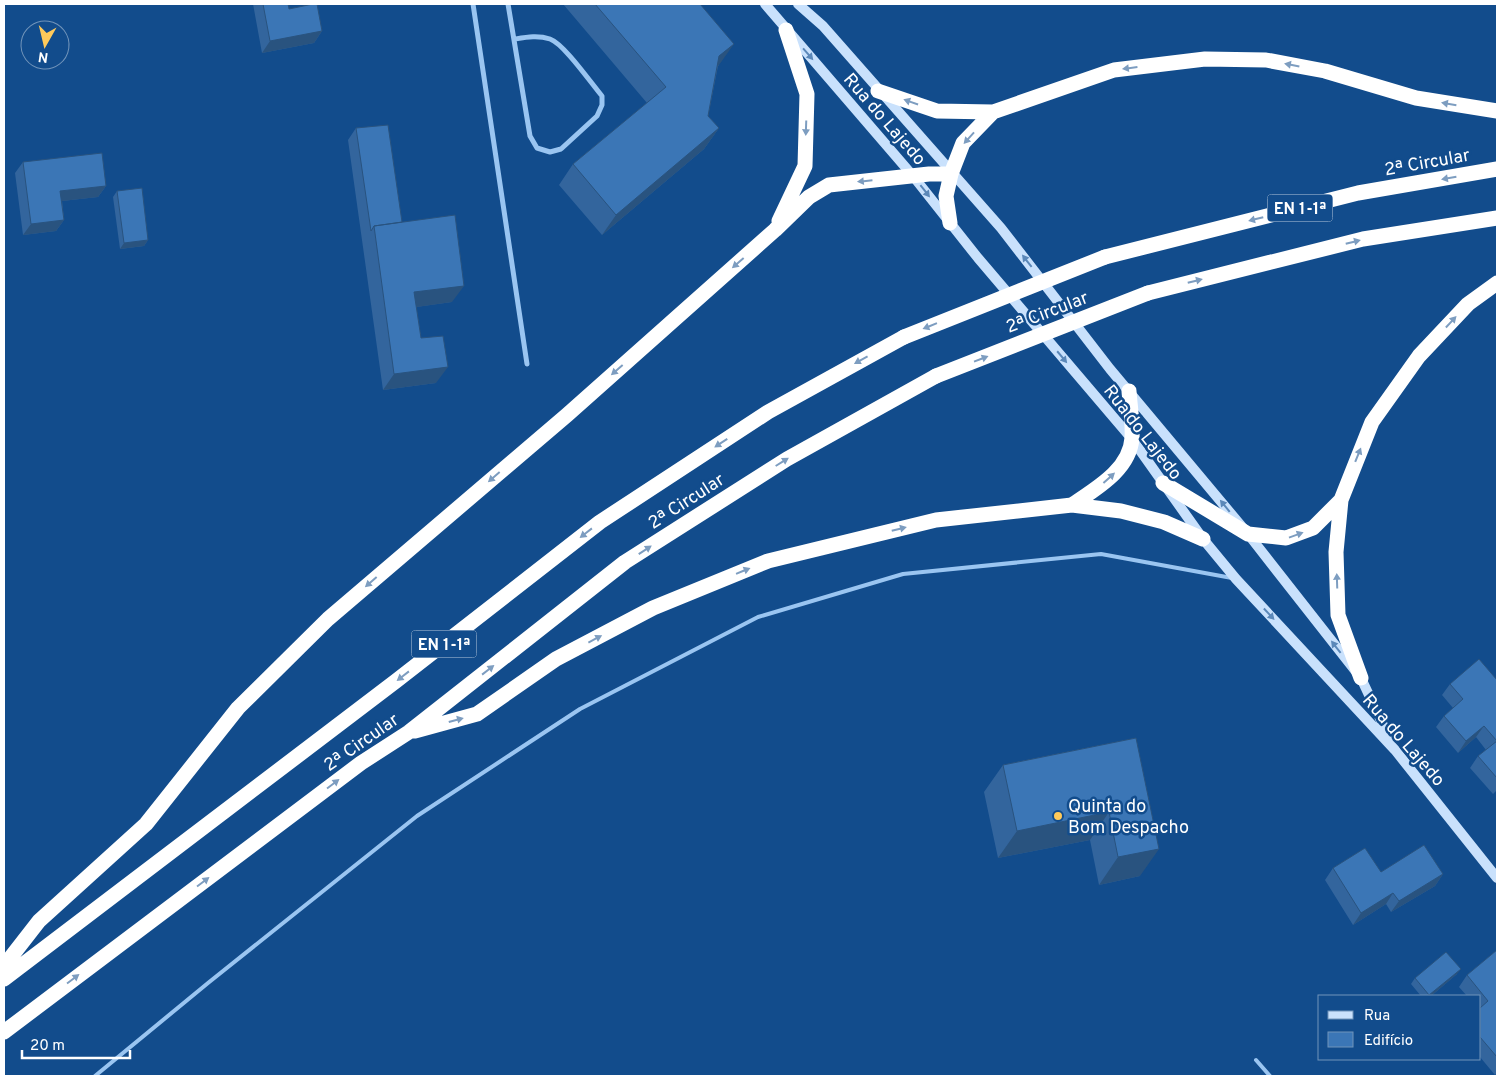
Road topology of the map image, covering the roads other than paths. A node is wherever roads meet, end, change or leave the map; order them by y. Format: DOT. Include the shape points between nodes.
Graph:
graph roads {
  1 [pos="474,4"];
  2 [pos="508,4"];
  3 [pos="765,4"];
  4 [pos="798,4"];
  5 [pos="786,30"];
  6 [pos="515,39"];
  7 [pos="878,91"];
  8 [pos="993,112"];
  9 [pos="1497,112"];
  10 [pos="1497,169"];
  11 [pos="952,174"];
  12 [pos="913,176"];
  13 [pos="1497,218"];
  14 [pos="950,223"];
  15 [pos="775,230"];
  16 [pos="1497,283"];
  17 [pos="526,364"];
  18 [pos="1130,391"];
  19 [pos="1132,439"];
  20 [pos="1163,483"];
  21 [pos="1341,500"];
  22 [pos="1072,505"];
  23 [pos="1248,534"];
  24 [pos="1203,539"];
  25 [pos="1236,579"];
  26 [pos="1360,678"];
  27 [pos="408,732"];
  28 [pos="1395,750"];
  29 [pos="1497,878"];
  30 [pos="4,966"];
  31 [pos="4,979"];
  32 [pos="4,1032"];
  33 [pos="1256,1060"];
  34 [pos="95,1076"];
  35 [pos="1270,1076"];
  1 -- 17 [label="street"];
  2 -- 6 [label="street"];
  3 -- 5 [label="street, Rua do Lajedo"];
  4 -- 7 [label="street" via="823,26"];
  5 -- 12 [label="street, Rua do Lajedo, one-way"];
  5 -- 15 [label="highway, one-way" via="807,94 805,166"];
  6 -- 6 [label="street" via="534,36 551,39 602,96 597,116 560,149 550,152 537,148 530,136"];
  8 -- 7 [label="highway, one-way" via="937,111"];
  7 -- 11 [label="street"];
  9 -- 8 [label="highway, one-way" via="1416,98 1325,71 1266,60 1205,59 1114,70"];
  8 -- 11 [label="highway, one-way" via="963,143"];
  10 -- 31 [label="highway, 2ª Circular / EN 1-1ª, one-way, bridge" via="1358,194 1106,257 904,336 768,412 600,522"];
  11 -- 12 [label="highway"];
  11 -- 14 [label="highway" via="946,196"];
  18 -- 11 [label="street, one-way" via="1001,228"];
  12 -- 14 [label="street, Rua do Lajedo, one-way"];
  12 -- 15 [label="highway, one-way" via="829,185 809,197"];
  27 -- 13 [label="highway, 2ª Circular / EN 1-1ª, one-way, bridge" via="625,562 787,459 936,376 1148,293 1363,239"];
  14 -- 19 [label="street, Rua do Lajedo, one-way"];
  15 -- 30 [label="highway, one-way" via="328,619 238,708 146,824 39,921"];
  21 -- 16 [label="highway, one-way" via="1372,422 1414,364 1468,304"];
  18 -- 19 [label="highway"];
  23 -- 18 [label="street, one-way"];
  19 -- 20 [label="street, Rua do Lajedo"];
  22 -- 19 [label="highway, one-way" via="1111,477 1124,460"];
  20 -- 23 [label="highway"];
  20 -- 24 [label="street, Rua do Lajedo"];
  23 -- 21 [label="highway, one-way" via="1286,538 1295,535 1313,528"];
  26 -- 21 [label="highway, one-way" via="1338,615 1336,552"];
  22 -- 24 [label="highway" via="1121,511 1164,522"];
  27 -- 22 [label="highway, one-way" via="477,714 556,659 644,612 768,561 936,520"];
  26 -- 23 [label="street, one-way"];
  24 -- 25 [label="street, Rua do Lajedo"];
  25 -- 28 [label="street, Rua do Lajedo, one-way"];
  25 -- 34 [label="lane" via="1101,554 903,574 758,617 580,709 417,816"];
  26 -- 28 [label="street"];
  32 -- 27 [label="highway, 2ª Circular / EN 1-1ª, one-way" via="361,763"];
  28 -- 29 [label="street, Rua do Lajedo"];
  33 -- 35 [label="lane"];
}
